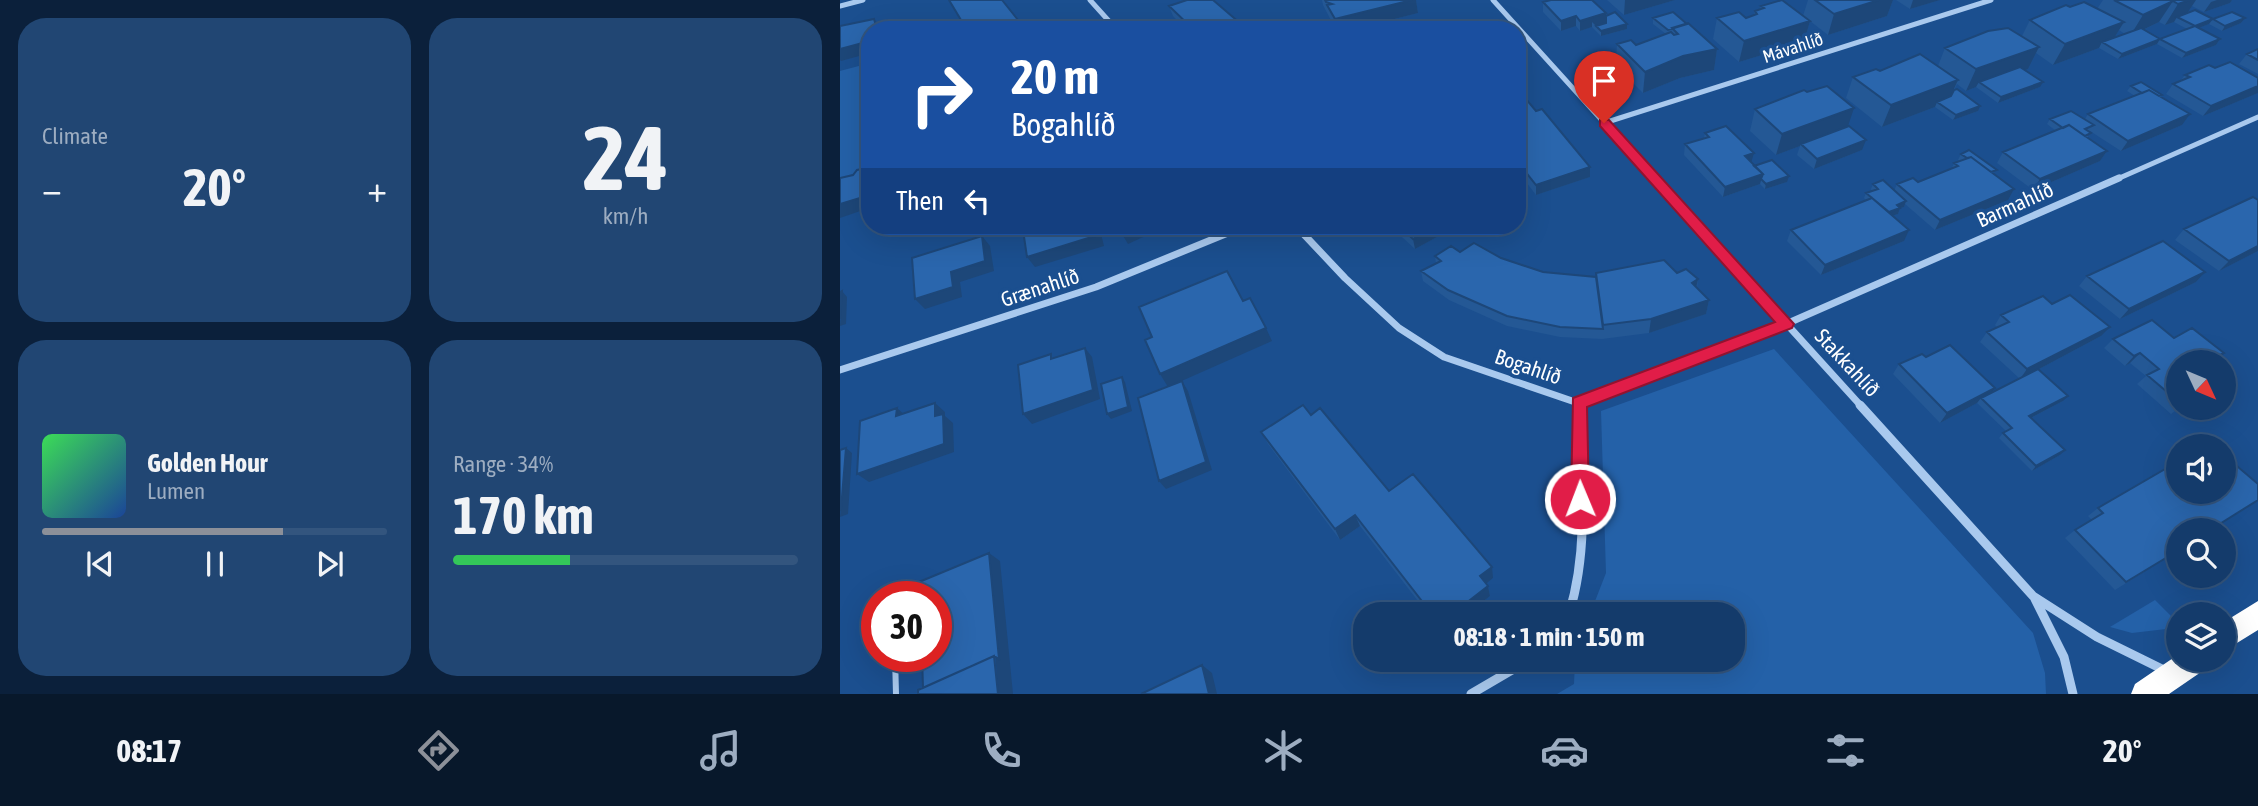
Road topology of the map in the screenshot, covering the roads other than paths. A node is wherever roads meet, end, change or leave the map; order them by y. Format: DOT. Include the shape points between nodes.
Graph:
graph roads {
  1 [pos="863,0"];
  2 [pos="1090,0"];
  3 [pos="1493,0"];
  4 [pos="1991,0"];
  5 [pos="840,6"];
  6 [pos="1109,21"];
  7 [pos="1512,21"];
  8 [pos="1526,37"];
  9 [pos="2258,117"];
  10 [pos="1604,123"];
  11 [pos="1225,235"];
  12 [pos="1304,235"];
  13 [pos="1786,324"];
  14 [pos="840,370"];
  15 [pos="1578,403"];
  16 [pos="2033,596"];
  17 [pos="1574,602"];
  18 [pos="2258,614"];
  19 [pos="2236,630"];
  20 [pos="2166,663"];
  21 [pos="895,672"];
  22 [pos="1509,672"];
  23 [pos="2177,672"];
  24 [pos="896,694"];
  25 [pos="1471,694"];
  26 [pos="2073,694"];
  27 [pos="2146,694"];
  1 -- 5 [label="street"];
  2 -- 6 [label="street"];
  3 -- 7 [label="street, Stakkahlíð"];
  4 -- 10 [label="street, Mávahlíð"];
  8 -- 10 [label="street, Stakkahlíð"];
  9 -- 13 [label="street, Barmahlíð"];
  10 -- 13 [label="street, Stakkahlíð"];
  11 -- 14 [label="street, Grænahlíð" via="1102,287"];
  12 -- 15 [label="street, Bogahlíð" via="1399,328 1444,357"];
  13 -- 15 [label="street, Bogahlíð"];
  13 -- 16 [label="street, Stakkahlíð"];
  15 -- 17 [label="street" via="1581,547"];
  16 -- 20 [label="street, Stakkahlíð" via="2123,653"];
  16 -- 26 [label="street, Stakkahlíð" via="2054,637"];
  18 -- 19 [label="highway"];
  21 -- 24 [label="lane"];
  22 -- 25 [label="street"];
  23 -- 27 [label="highway"];
}
